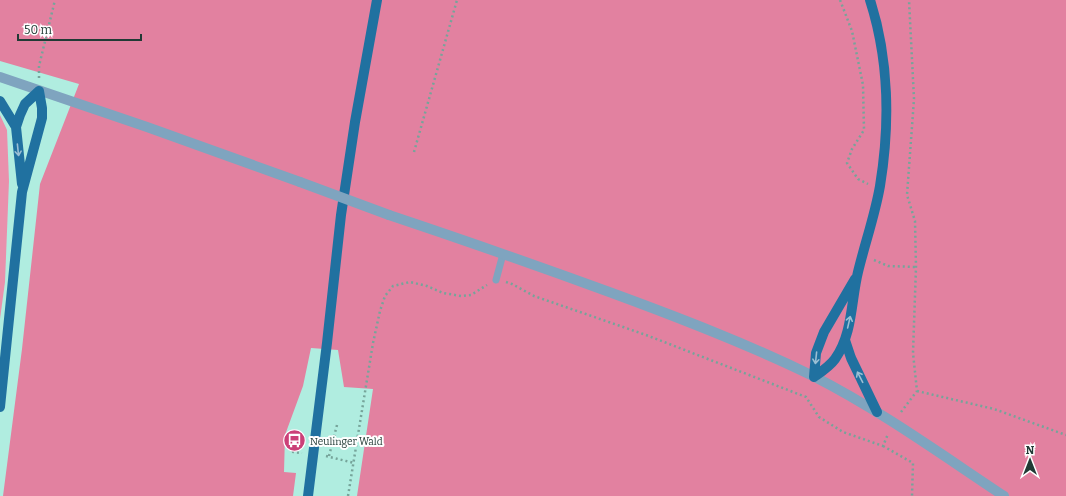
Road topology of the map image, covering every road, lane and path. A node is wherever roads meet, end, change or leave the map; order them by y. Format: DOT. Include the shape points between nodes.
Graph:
graph roads {
  1 [pos="55,0"];
  2 [pos="378,0"];
  3 [pos="457,0"];
  4 [pos="840,0"];
  5 [pos="870,0"];
  6 [pos="909,0"];
  7 [pos="0,77"];
  8 [pos="39,91"];
  9 [pos="0,101"];
  10 [pos="16,127"];
  11 [pos="414,152"];
  12 [pos="880,187"];
  13 [pos="22,192"];
  14 [pos="502,254"];
  15 [pos="863,255"];
  16 [pos="916,267"];
  17 [pos="858,274"];
  18 [pos="496,280"];
  19 [pos="845,340"];
  20 [pos="814,377"];
  21 [pos="917,392"];
  22 [pos="0,407"];
  23 [pos="877,412"];
  24 [pos="893,423"];
  25 [pos="337,425"];
  26 [pos="1066,435"];
  27 [pos="294,441"];
  28 [pos="883,446"];
  29 [pos="293,452"];
  30 [pos="354,464"];
  31 [pos="308,496"];
  32 [pos="348,496"];
  33 [pos="912,496"];
  34 [pos="1004,496"];
  1 -- 8 [label="path" via="39,66"];
  2 -- 31 [label="main road" via="341,215"];
  3 -- 11 [label="path"];
  4 -- 12 [label="path" via="852,30 863,85 864,130 847,163 858,179"];
  5 -- 12 [label="main road" via="883,60 886,103"];
  6 -- 16 [label="path" via="914,99 907,195 914,221"];
  7 -- 8 [label="street"];
  8 -- 10 [label="main road" via="25,104"];
  8 -- 13 [label="main road" via="42,118"];
  8 -- 14 [label="street, bridge"];
  9 -- 10 [label="main road"];
  10 -- 13 [label="main road, one-way"];
  12 -- 15 [label="main road"];
  13 -- 22 [label="main road"];
  14 -- 18 [label="lane"];
  14 -- 20 [label="street" via="712,331"];
  15 -- 16 [label="path" via="888,266"];
  15 -- 17 [label="main road"];
  16 -- 21 [label="path" via="913,353"];
  19 -- 17 [label="main road, one-way"];
  17 -- 20 [label="main road, one-way" via="824,332 816,353"];
  18 -- 28 [label="path" via="512,284 534,296 646,334 806,397 819,417 843,432"];
  18 -- 30 [label="path" via="471,295 460,296 410,282 393,286 385,296 372,343"];
  19 -- 20 [label="main road" via="835,359"];
  23 -- 19 [label="main road, one-way"];
  20 -- 23 [label="street"];
  21 -- 24 [label="path"];
  21 -- 26 [label="path" via="994,409"];
  23 -- 24 [label="street"];
  24 -- 28 [label="path"];
  24 -- 34 [label="street"];
  25 -- 30 [label="path" via="329,456"];
  27 -- 29 [label="path"];
  28 -- 33 [label="path" via="913,463"];
  30 -- 32 [label="path"];
}
